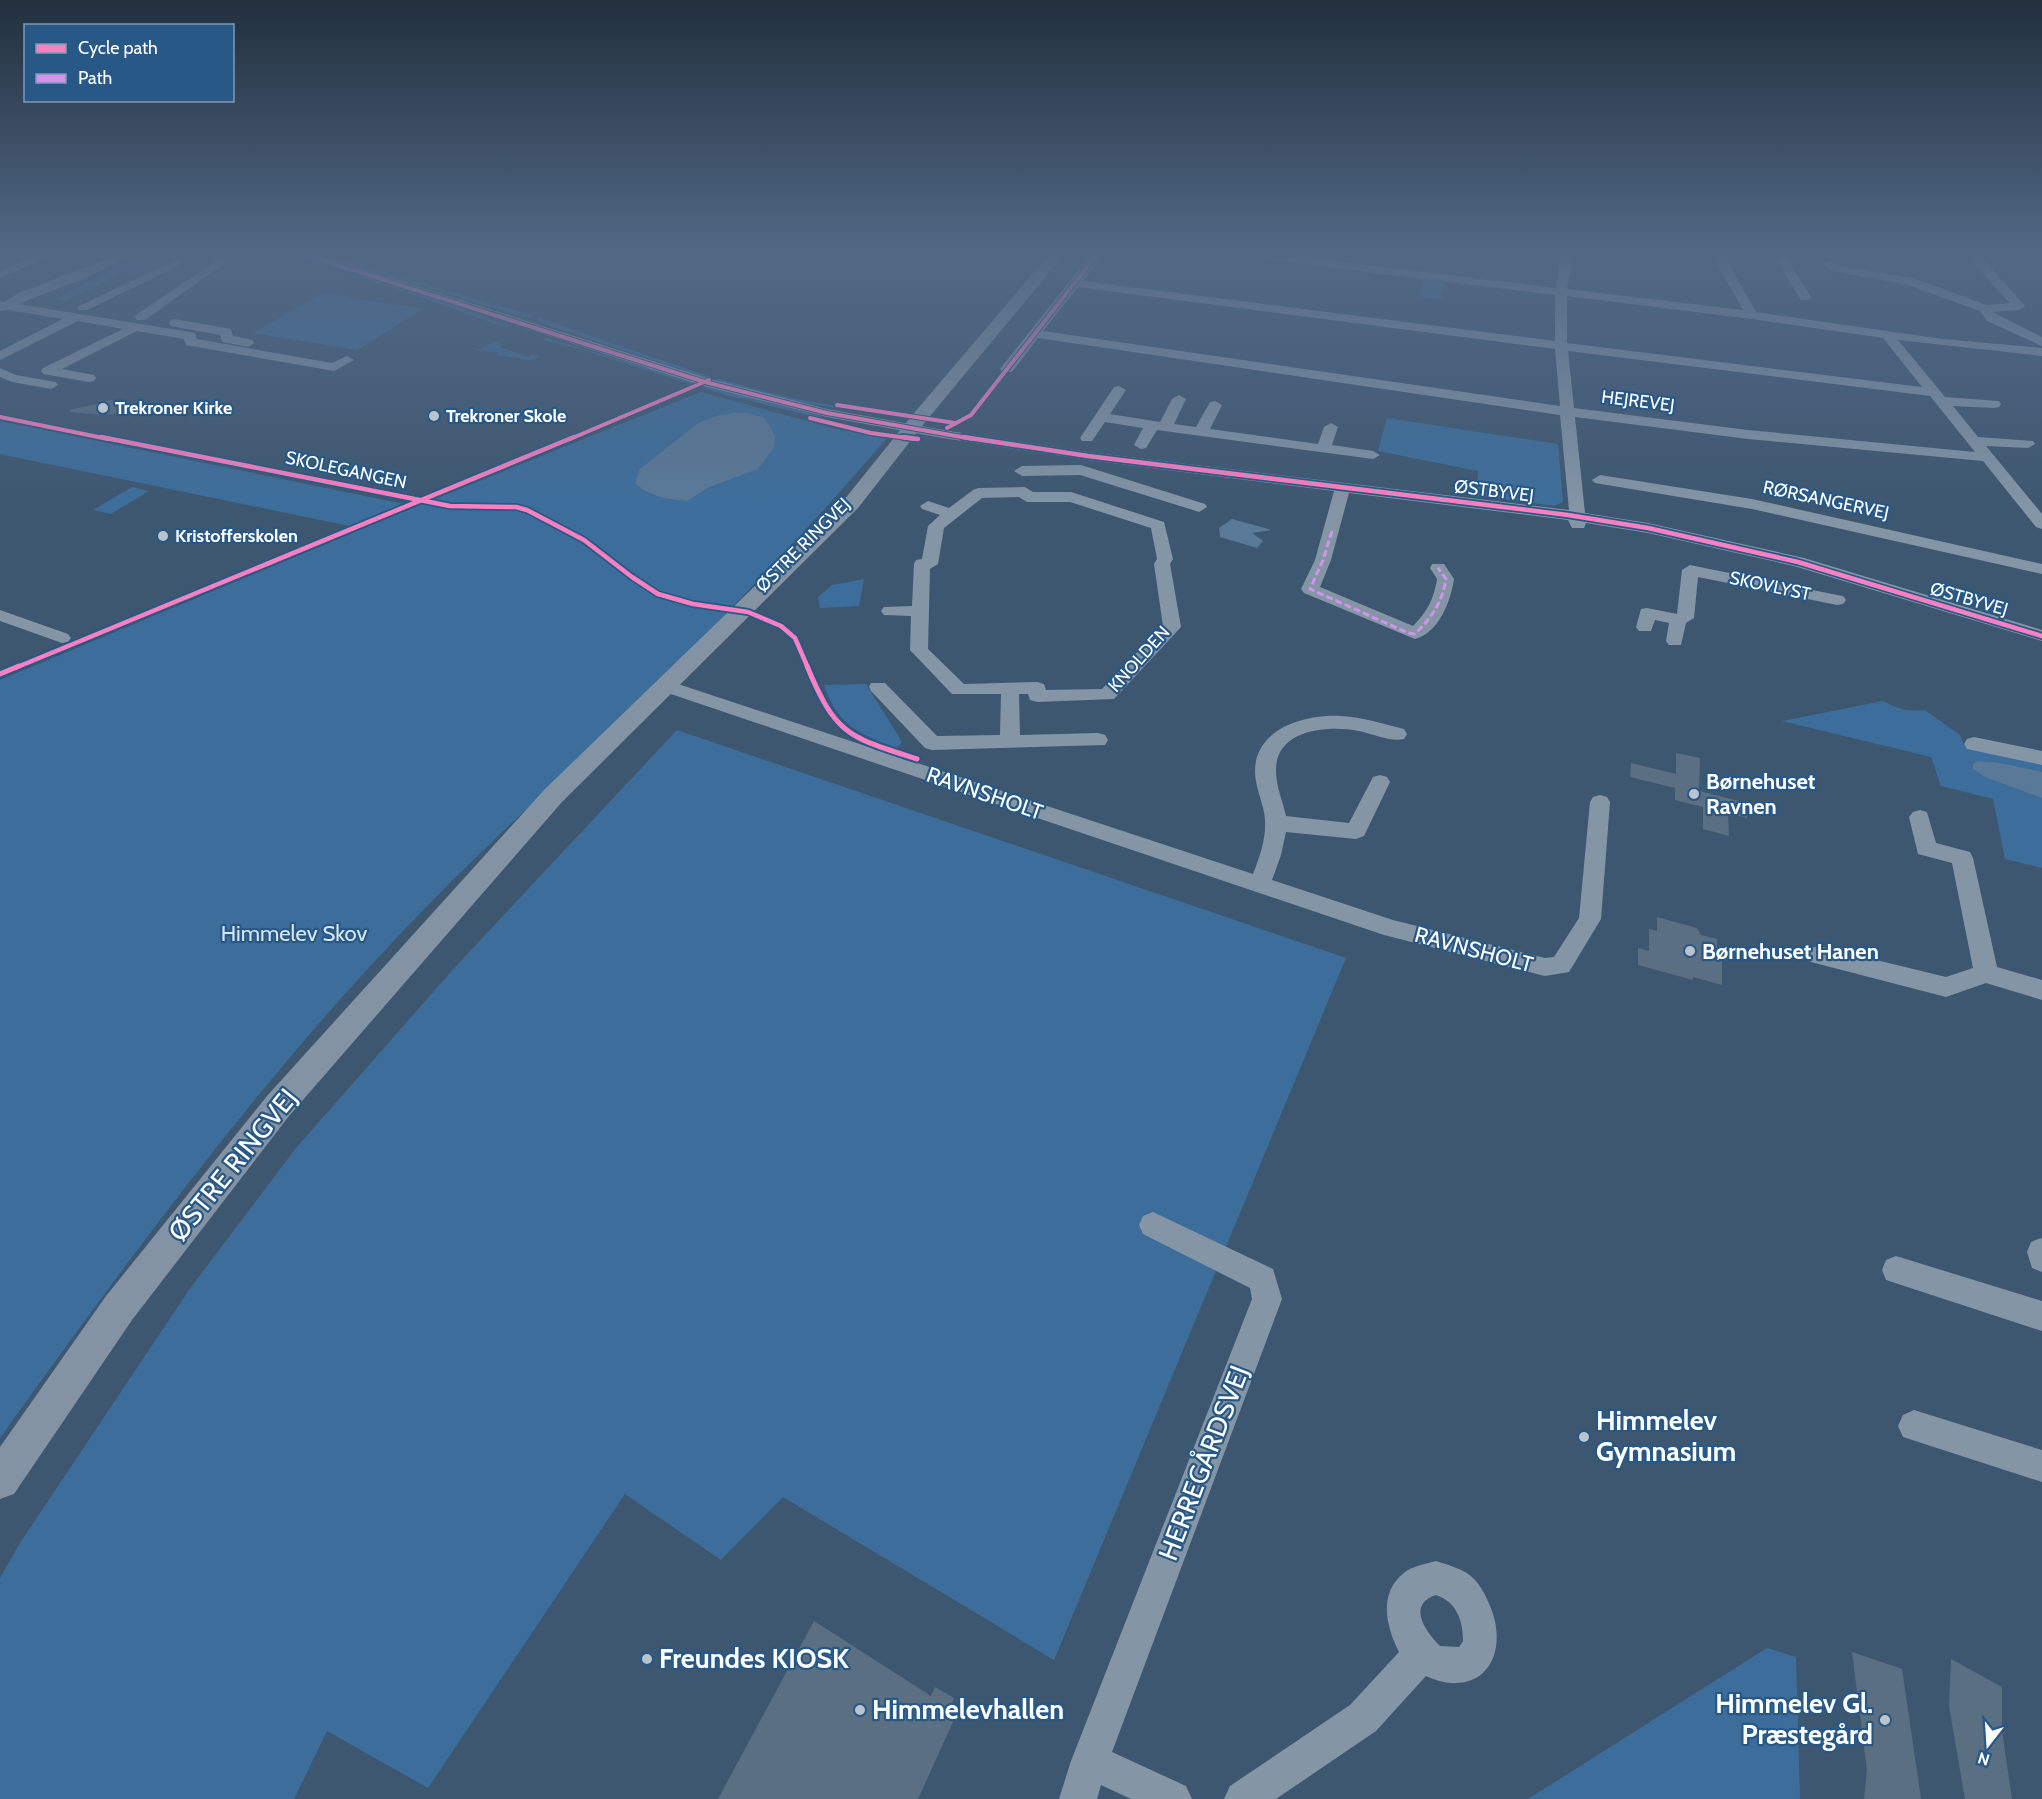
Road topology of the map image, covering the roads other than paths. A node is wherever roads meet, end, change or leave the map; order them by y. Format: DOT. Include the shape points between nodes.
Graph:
graph roads {
  1 [pos="27,341"];
  2 [pos="103,341"];
  3 [pos="191,341"];
  4 [pos="223,341"];
  5 [pos="237,341"];
  6 [pos="576,341"];
  7 [pos="990,341"];
  8 [pos="1004,341"];
  9 [pos="1029,341"];
  10 [pos="1084,341"];
  11 [pos="1523,341"];
  12 [pos="1562,341"];
  13 [pos="1892,341"];
  14 [pos="1936,341"];
  15 [pos="214,346"];
  16 [pos="1562,346"];
  17 [pos="2042,352"];
  18 [pos="0,356"];
  19 [pos="984,366"];
  20 [pos="1007,369"];
  21 [pos="0,372"];
  22 [pos="89,378"];
  23 [pos="51,385"];
  24 [pos="1119,390"];
  25 [pos="1936,396"];
  26 [pos="1179,399"];
  27 [pos="955,402"];
  28 [pos="1994,404"];
  29 [pos="1215,405"];
  30 [pos="1567,410"];
  31 [pos="1101,417"];
  32 [pos="1159,426"];
  33 [pos="1331,427"];
  34 [pos="921,430"];
  35 [pos="1202,436"];
  36 [pos="1088,438"];
  37 [pos="1243,439"];
  38 [pos="1974,441"];
  39 [pos="2028,444"];
  40 [pos="1141,445"];
  41 [pos="1323,449"];
  42 [pos="1373,455"];
  43 [pos="1987,457"];
  44 [pos="1085,463"];
  45 [pos="1022,471"];
  46 [pos="1226,474"];
  47 [pos="1600,480"];
  48 [pos="1342,488"];
  49 [pos="1144,490"];
  50 [pos="2015,492"];
  51 [pos="2035,493"];
  52 [pos="928,506"];
  53 [pos="1199,507"];
  54 [pos="1119,512"];
  55 [pos="951,514"];
  56 [pos="1578,521"];
  57 [pos="2042,524"];
  58 [pos="1705,543"];
  59 [pos="1438,568"];
  60 [pos="2042,569"];
  61 [pos="1703,572"];
  62 [pos="1837,600"];
  63 [pos="890,611"];
  64 [pos="920,611"];
  65 [pos="0,615"];
  66 [pos="1678,620"];
  67 [pos="1645,627"];
  68 [pos="2042,636"];
  69 [pos="62,638"];
  70 [pos="1675,641"];
  71 [pos="878,687"];
  72 [pos="672,688"];
  73 [pos="1010,688"];
  74 [pos="1397,734"];
  75 [pos="1098,740"];
  76 [pos="1010,742"];
  77 [pos="932,743"];
  78 [pos="1974,744"];
  79 [pos="2042,758"];
  80 [pos="910,767"];
  81 [pos="1380,782"];
  82 [pos="1600,802"];
  83 [pos="1920,817"];
  84 [pos="1276,823"];
  85 [pos="1259,885"];
  86 [pos="1819,955"];
  87 [pos="1986,974"];
  88 [pos="2042,990"];
  89 [pos="1153,1225"];
  90 [pos="1896,1270"];
  91 [pos="2042,1316"];
  92 [pos="1914,1426"];
  93 [pos="2042,1466"];
  94 [pos="0,1480"];
  95 [pos="1422,1654"];
  96 [pos="1090,1761"];
  97 [pos="1078,1799"];
  98 [pos="1173,1799"];
  99 [pos="1243,1799"];
  1 -- 18 [label="street"];
  2 -- 22 [label="street" via="48,371"];
  3 -- 15 [label="street"];
  4 -- 15 [label="street"];
  5 -- 15 [label="street" via="347,360 334,367"];
  6 -- 34 [label="street, ØSTBYVEJ" via="791,405"];
  7 -- 34 [label="main road, ØSTRE RINGVEJ"];
  8 -- 19 [label="main road"];
  9 -- 20 [label="street"];
  10 -- 30 [label="street, HEJREVEJ"];
  11 -- 16 [label="street"];
  12 -- 16 [label="street"];
  13 -- 25 [label="street"];
  14 -- 17 [label="street"];
  16 -- 25 [label="street"];
  16 -- 30 [label="street"];
  21 -- 23 [label="street"];
  24 -- 31 [label="street"];
  25 -- 28 [label="street"];
  25 -- 38 [label="street"];
  26 -- 32 [label="street"];
  27 -- 34 [label="main road, ØSTRE RINGVEJ"];
  29 -- 35 [label="street"];
  30 -- 43 [label="street, HEJREVEJ" via="1861,448"];
  30 -- 56 [label="street"];
  31 -- 32 [label="street"];
  31 -- 36 [label="street"];
  32 -- 35 [label="street"];
  32 -- 40 [label="street"];
  33 -- 41 [label="street"];
  34 -- 44 [label="street, ØSTBYVEJ"];
  34 -- 72 [label="main road, ØSTRE RINGVEJ" via="830,541"];
  35 -- 37 [label="street"];
  37 -- 41 [label="street"];
  37 -- 46 [label="street"];
  38 -- 39 [label="street"];
  38 -- 43 [label="street"];
  41 -- 42 [label="street"];
  43 -- 50 [label="street"];
  44 -- 45 [label="street"];
  44 -- 46 [label="street, ØSTBYVEJ"];
  44 -- 49 [label="street"];
  46 -- 48 [label="street, ØSTBYVEJ"];
  47 -- 60 [label="street, RØRSANGERVEJ" via="1752,504"];
  48 -- 56 [label="street, ØSTBYVEJ"];
  48 -- 59 [label="street" via="1323,560 1310,589 1414,634 1443,600 1446,579"];
  49 -- 53 [label="street"];
  49 -- 54 [label="street"];
  50 -- 51 [label="street"];
  50 -- 57 [label="street"];
  52 -- 55 [label="street"];
  54 -- 55 [label="street, KNOLDEN" via="1071,497 1027,496 1024,492 978,493"];
  54 -- 73 [label="street, KNOLDEN" via="1158,525 1172,627 1107,695 1037,696 1037,688"];
  55 -- 64 [label="street, KNOLDEN" via="936,526 930,564 922,564"];
  56 -- 58 [label="street, ØSTBYVEJ"];
  58 -- 61 [label="street, SKOVLYST"];
  58 -- 68 [label="street, ØSTBYVEJ" via="1835,574"];
  61 -- 62 [label="street, SKOVLYST"];
  61 -- 66 [label="street, SKOVLYST" via="1690,570 1685,618"];
  63 -- 64 [label="street"];
  64 -- 73 [label="street, KNOLDEN" via="919,650 959,690"];
  65 -- 69 [label="street"];
  66 -- 67 [label="street" via="1647,613"];
  66 -- 70 [label="street, SKOVLYST"];
  71 -- 77 [label="street"];
  72 -- 80 [label="street, RAVNSHOLT"];
  72 -- 94 [label="main road, ØSTRE RINGVEJ" via="490,868 278,1107 119,1308"];
  73 -- 76 [label="street"];
  74 -- 84 [label="street" via="1362,724 1322,721 1280,737 1266,764"];
  75 -- 76 [label="street"];
  76 -- 77 [label="street"];
  77 -- 80 [label="street"];
  78 -- 79 [label="street"];
  80 -- 85 [label="street, RAVNSHOLT"];
  81 -- 84 [label="street" via="1356,831"];
  82 -- 85 [label="street, RAVNSHOLT" via="1590,919 1561,964 1545,967 1392,929"];
  83 -- 87 [label="street" via="1926,848 1962,858"];
  84 -- 85 [label="street"];
  86 -- 87 [label="street" via="1946,987"];
  87 -- 88 [label="street"];
  89 -- 96 [label="street, HERREGÅRDSVEJ" via="1263,1279 1267,1299"];
  90 -- 91 [label="street"];
  92 -- 93 [label="street"];
  95 -- 99 [label="street" via="1363,1718"];
  96 -- 97 [label="street, HERREGÅRDSVEJ"];
  96 -- 98 [label="street"];
}
